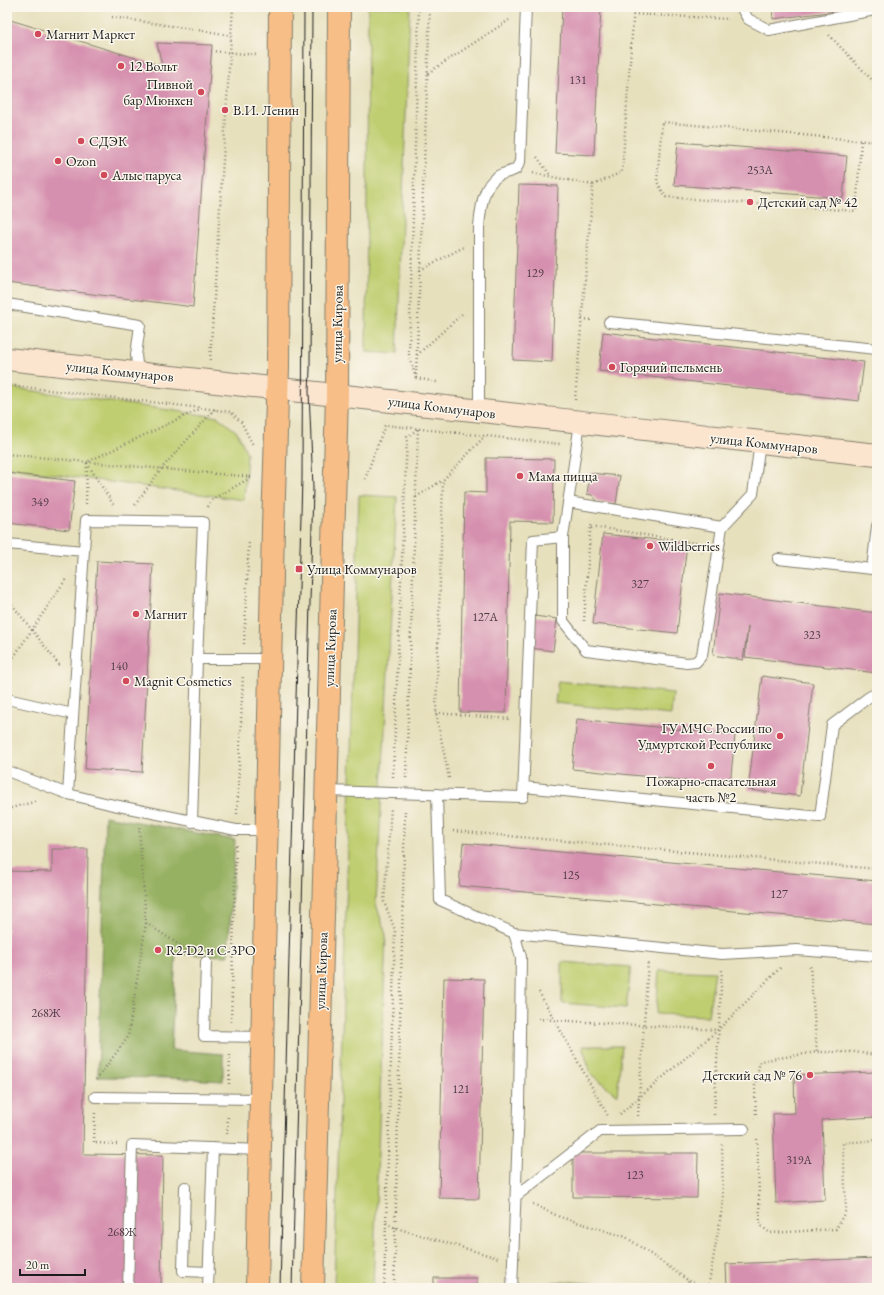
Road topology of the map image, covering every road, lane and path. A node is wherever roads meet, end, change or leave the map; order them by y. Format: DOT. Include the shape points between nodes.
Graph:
graph roads {
  1 [pos="233,7"];
  2 [pos="280,7"];
  3 [pos="339,7"];
  4 [pos="419,7"];
  5 [pos="430,7"];
  6 [pos="634,7"];
  7 [pos="741,7"];
  8 [pos="871,7"];
  9 [pos="526,8"];
  10 [pos="633,14"];
  11 [pos="112,17"];
  12 [pos="748,19"];
  13 [pos="816,21"];
  14 [pos="231,35"];
  15 [pos="211,51"];
  16 [pos="230,52"];
  17 [pos="260,55"];
  18 [pos="428,73"];
  19 [pos="877,85"];
  20 [pos="861,141"];
  21 [pos="877,142"];
  22 [pos="516,170"];
  23 [pos="593,185"];
  24 [pos="479,240"];
  25 [pos="420,270"];
  26 [pos="479,299"];
  27 [pos="7,304"];
  28 [pos="609,322"];
  29 [pos="877,349"];
  30 [pos="416,355"];
  31 [pos="7,359"];
  32 [pos="210,364"];
  33 [pos="138,373"];
  34 [pos="7,385"];
  35 [pos="277,388"];
  36 [pos="337,395"];
  37 [pos="575,400"];
  38 [pos="202,408"];
  39 [pos="215,409"];
  40 [pos="479,411"];
  41 [pos="580,423"];
  42 [pos="418,429"];
  43 [pos="485,436"];
  44 [pos="760,442"];
  45 [pos="255,448"];
  46 [pos="7,454"];
  47 [pos="877,455"];
  48 [pos="86,462"];
  49 [pos="161,469"];
  50 [pos="253,477"];
  51 [pos="365,479"];
  52 [pos="443,480"];
  53 [pos="252,484"];
  54 [pos="416,497"];
  55 [pos="568,502"];
  56 [pos="592,506"];
  57 [pos="86,520"];
  58 [pos="123,521"];
  59 [pos="203,522"];
  60 [pos="877,526"];
  61 [pos="722,527"];
  62 [pos="592,528"];
  63 [pos="563,537"];
  64 [pos="249,539"];
  65 [pos="7,544"];
  66 [pos="84,551"];
  67 [pos="703,555"];
  68 [pos="778,559"];
  69 [pos="875,569"];
  70 [pos="7,598"];
  71 [pos="584,622"];
  72 [pos="32,630"];
  73 [pos="196,659"];
  74 [pos="244,659"];
  75 [pos="270,659"];
  76 [pos="7,667"];
  77 [pos="75,685"];
  78 [pos="877,693"];
  79 [pos="7,699"];
  80 [pos="436,713"];
  81 [pos="73,714"];
  82 [pos="526,721"];
  83 [pos="7,771"];
  84 [pos="524,787"];
  85 [pos="326,791"];
  86 [pos="392,793"];
  87 [pos="406,793"];
  88 [pos="68,794"];
  89 [pos="437,794"];
  90 [pos="452,795"];
  91 [pos="138,811"];
  92 [pos="192,822"];
  93 [pos="236,830"];
  94 [pos="266,830"];
  95 [pos="438,830"];
  96 [pos="877,869"];
  97 [pos="146,923"];
  98 [pos="514,933"];
  99 [pos="649,947"];
  100 [pos="797,950"];
  101 [pos="808,951"];
  102 [pos="722,954"];
  103 [pos="877,956"];
  104 [pos="206,962"];
  105 [pos="539,992"];
  106 [pos="538,1019"];
  107 [pos="554,1020"];
  108 [pos="643,1025"];
  109 [pos="718,1030"];
  110 [pos="231,1036"];
  111 [pos="262,1037"];
  112 [pos="817,1052"];
  113 [pos="877,1055"];
  114 [pos="95,1098"];
  115 [pos="228,1098"];
  116 [pos="639,1098"];
  117 [pos="261,1100"];
  118 [pos="756,1124"];
  119 [pos="614,1126"];
  120 [pos="718,1129"];
  121 [pos="744,1129"];
  122 [pos="637,1130"];
  123 [pos="757,1132"];
  124 [pos="877,1140"];
  125 [pos="132,1145"];
  126 [pos="213,1148"];
  127 [pos="227,1148"];
  128 [pos="260,1150"];
  129 [pos="185,1187"];
  130 [pos="516,1196"];
  131 [pos="386,1223"];
  132 [pos="396,1228"];
  133 [pos="513,1263"];
  134 [pos="209,1272"];
  135 [pos="689,1281"];
  136 [pos="512,1286"];
  137 [pos="128,1288"];
  138 [pos="208,1288"];
  139 [pos="256,1288"];
  140 [pos="313,1288"];
  141 [pos="384,1288"];
  142 [pos="394,1288"];
  143 [pos="551,1288"];
  144 [pos="682,1288"];
  145 [pos="708,1288"];
  1 -- 14 [label="path"];
  2 -- 35 [label="main road"];
  3 -- 36 [label="main road, улица Кирова"];
  4 -- 30 [label="path" via="410,356 416,378"];
  5 -- 18 [label="path"];
  6 -- 10 [label="path"];
  7 -- 12 [label="lane"];
  8 -- 13 [label="lane" via="870,11"];
  9 -- 18 [label="path"];
  9 -- 22 [label="lane" via="520,162"];
  10 -- 12 [label="path"];
  10 -- 23 [label="path" via="622,172"];
  11 -- 14 [label="path"];
  12 -- 13 [label="lane" via="768,30"];
  13 -- 19 [label="path"];
  14 -- 16 [label="path"];
  15 -- 16 [label="path"];
  16 -- 17 [label="path"];
  16 -- 32 [label="path"];
  18 -- 25 [label="path"];
  20 -- 20 [label="path" via="662,122 657,182 666,197 856,211"];
  20 -- 21 [label="path"];
  22 -- 23 [label="path"];
  22 -- 24 [label="lane" via="498,176 483,195"];
  23 -- 37 [label="path"];
  24 -- 25 [label="path"];
  24 -- 26 [label="lane"];
  25 -- 30 [label="path"];
  26 -- 30 [label="path"];
  26 -- 40 [label="lane"];
  27 -- 33 [label="lane" via="140,325 136,355"];
  28 -- 29 [label="lane"];
  31 -- 33 [label="street, улица Коммунаров"];
  33 -- 35 [label="street, улица Коммунаров"];
  34 -- 38 [label="path"];
  35 -- 36 [label="street, улица Коммунаров"];
  35 -- 75 [label="main road"];
  36 -- 40 [label="street, улица Коммунаров"];
  36 -- 85 [label="main road, улица Кирова"];
  38 -- 39 [label="path"];
  38 -- 48 [label="path"];
  39 -- 45 [label="path" via="231,412 241,422"];
  39 -- 49 [label="path"];
  40 -- 41 [label="street, улица Коммунаров"];
  41 -- 44 [label="street, улица Коммунаров"];
  41 -- 55 [label="lane"];
  42 -- 51 [label="path" via="385,425"];
  42 -- 54 [label="path"];
  42 -- 86 [label="path" via="408,437"];
  43 -- 52 [label="path"];
  44 -- 47 [label="street, улица Коммунаров"];
  44 -- 61 [label="lane" via="753,494"];
  46 -- 48 [label="path"];
  48 -- 49 [label="path"];
  48 -- 57 [label="path"];
  48 -- 58 [label="path"];
  49 -- 50 [label="path"];
  49 -- 58 [label="path"];
  50 -- 53 [label="path"];
  50 -- 59 [label="path" via="211,500"];
  52 -- 54 [label="path"];
  52 -- 80 [label="path"];
  54 -- 87 [label="path"];
  55 -- 56 [label="lane"];
  55 -- 63 [label="lane"];
  56 -- 61 [label="lane"];
  56 -- 62 [label="path"];
  57 -- 58 [label="lane"];
  57 -- 66 [label="lane"];
  58 -- 59 [label="lane"];
  59 -- 73 [label="lane"];
  60 -- 69 [label="lane"];
  61 -- 63 [label="lane" via="702,655 696,662 687,663 586,650 563,621"];
  62 -- 67 [label="path" via="695,543"];
  62 -- 71 [label="path"];
  63 -- 82 [label="lane" via="533,540"];
  64 -- 74 [label="path"];
  65 -- 66 [label="lane"];
  66 -- 72 [label="path"];
  66 -- 77 [label="lane"];
  68 -- 69 [label="lane"];
  70 -- 72 [label="path"];
  72 -- 76 [label="path"];
  72 -- 77 [label="path"];
  73 -- 74 [label="lane"];
  73 -- 92 [label="lane"];
  74 -- 75 [label="lane"];
  74 -- 93 [label="path"];
  75 -- 94 [label="main road"];
  77 -- 81 [label="lane"];
  78 -- 84 [label="lane" via="832,724 820,818"];
  79 -- 81 [label="lane"];
  80 -- 82 [label="path"];
  80 -- 90 [label="path"];
  81 -- 88 [label="lane"];
  82 -- 84 [label="lane"];
  83 -- 88 [label="lane"];
  84 -- 90 [label="lane" via="523,796"];
  85 -- 86 [label="lane"];
  85 -- 140 [label="main road, улица Кирова"];
  86 -- 87 [label="lane"];
  86 -- 131 [label="path" via="384,902 395,930"];
  87 -- 89 [label="lane"];
  87 -- 132 [label="path"];
  88 -- 91 [label="lane"];
  89 -- 90 [label="lane"];
  89 -- 95 [label="lane"];
  91 -- 92 [label="lane"];
  91 -- 97 [label="path"];
  92 -- 93 [label="lane"];
  93 -- 94 [label="lane"];
  93 -- 110 [label="path"];
  94 -- 111 [label="main road"];
  95 -- 96 [label="path"];
  95 -- 98 [label="lane" via="440,900"];
  97 -- 104 [label="path"];
  97 -- 114 [label="path" via="128,1037 95,1082"];
  98 -- 99 [label="lane"];
  98 -- 130 [label="lane" via="521,957"];
  99 -- 102 [label="lane"];
  99 -- 108 [label="path"];
  100 -- 101 [label="lane"];
  100 -- 102 [label="lane"];
  100 -- 109 [label="path"];
  101 -- 103 [label="lane"];
  101 -- 112 [label="path"];
  102 -- 109 [label="path"];
  104 -- 110 [label="lane" via="204,1036"];
  105 -- 107 [label="path"];
  106 -- 107 [label="path"];
  107 -- 108 [label="path"];
  107 -- 119 [label="path"];
  108 -- 109 [label="path"];
  108 -- 116 [label="path"];
  109 -- 116 [label="path"];
  109 -- 120 [label="path"];
  110 -- 111 [label="lane"];
  110 -- 115 [label="path"];
  111 -- 117 [label="main road"];
  112 -- 113 [label="path"];
  112 -- 118 [label="path" via="760,1061 755,1086"];
  114 -- 115 [label="lane"];
  114 -- 125 [label="path" via="94,1143"];
  115 -- 117 [label="lane"];
  115 -- 127 [label="path"];
  116 -- 119 [label="path"];
  116 -- 122 [label="path"];
  117 -- 128 [label="main road"];
  119 -- 122 [label="lane"];
  119 -- 130 [label="lane" via="600,1131"];
  120 -- 121 [label="lane"];
  120 -- 122 [label="lane"];
  120 -- 145 [label="path" via="723,1203"];
  123 -- 124 [label="path" via="760,1225 770,1233 836,1229 846,1210 843,1143"];
  125 -- 126 [label="lane"];
  125 -- 137 [label="lane"];
  126 -- 127 [label="lane"];
  126 -- 134 [label="lane"];
  127 -- 128 [label="lane"];
  128 -- 139 [label="main road"];
  129 -- 134 [label="lane" via="183,1271"];
  130 -- 133 [label="lane"];
  130 -- 135 [label="path" via="560,1217 626,1237"];
  131 -- 132 [label="path"];
  131 -- 141 [label="path"];
  132 -- 133 [label="path"];
  132 -- 142 [label="path"];
  133 -- 136 [label="lane"];
  134 -- 138 [label="lane"];
  135 -- 144 [label="path"];
  135 -- 145 [label="path"];
  136 -- 143 [label="path"];
}
